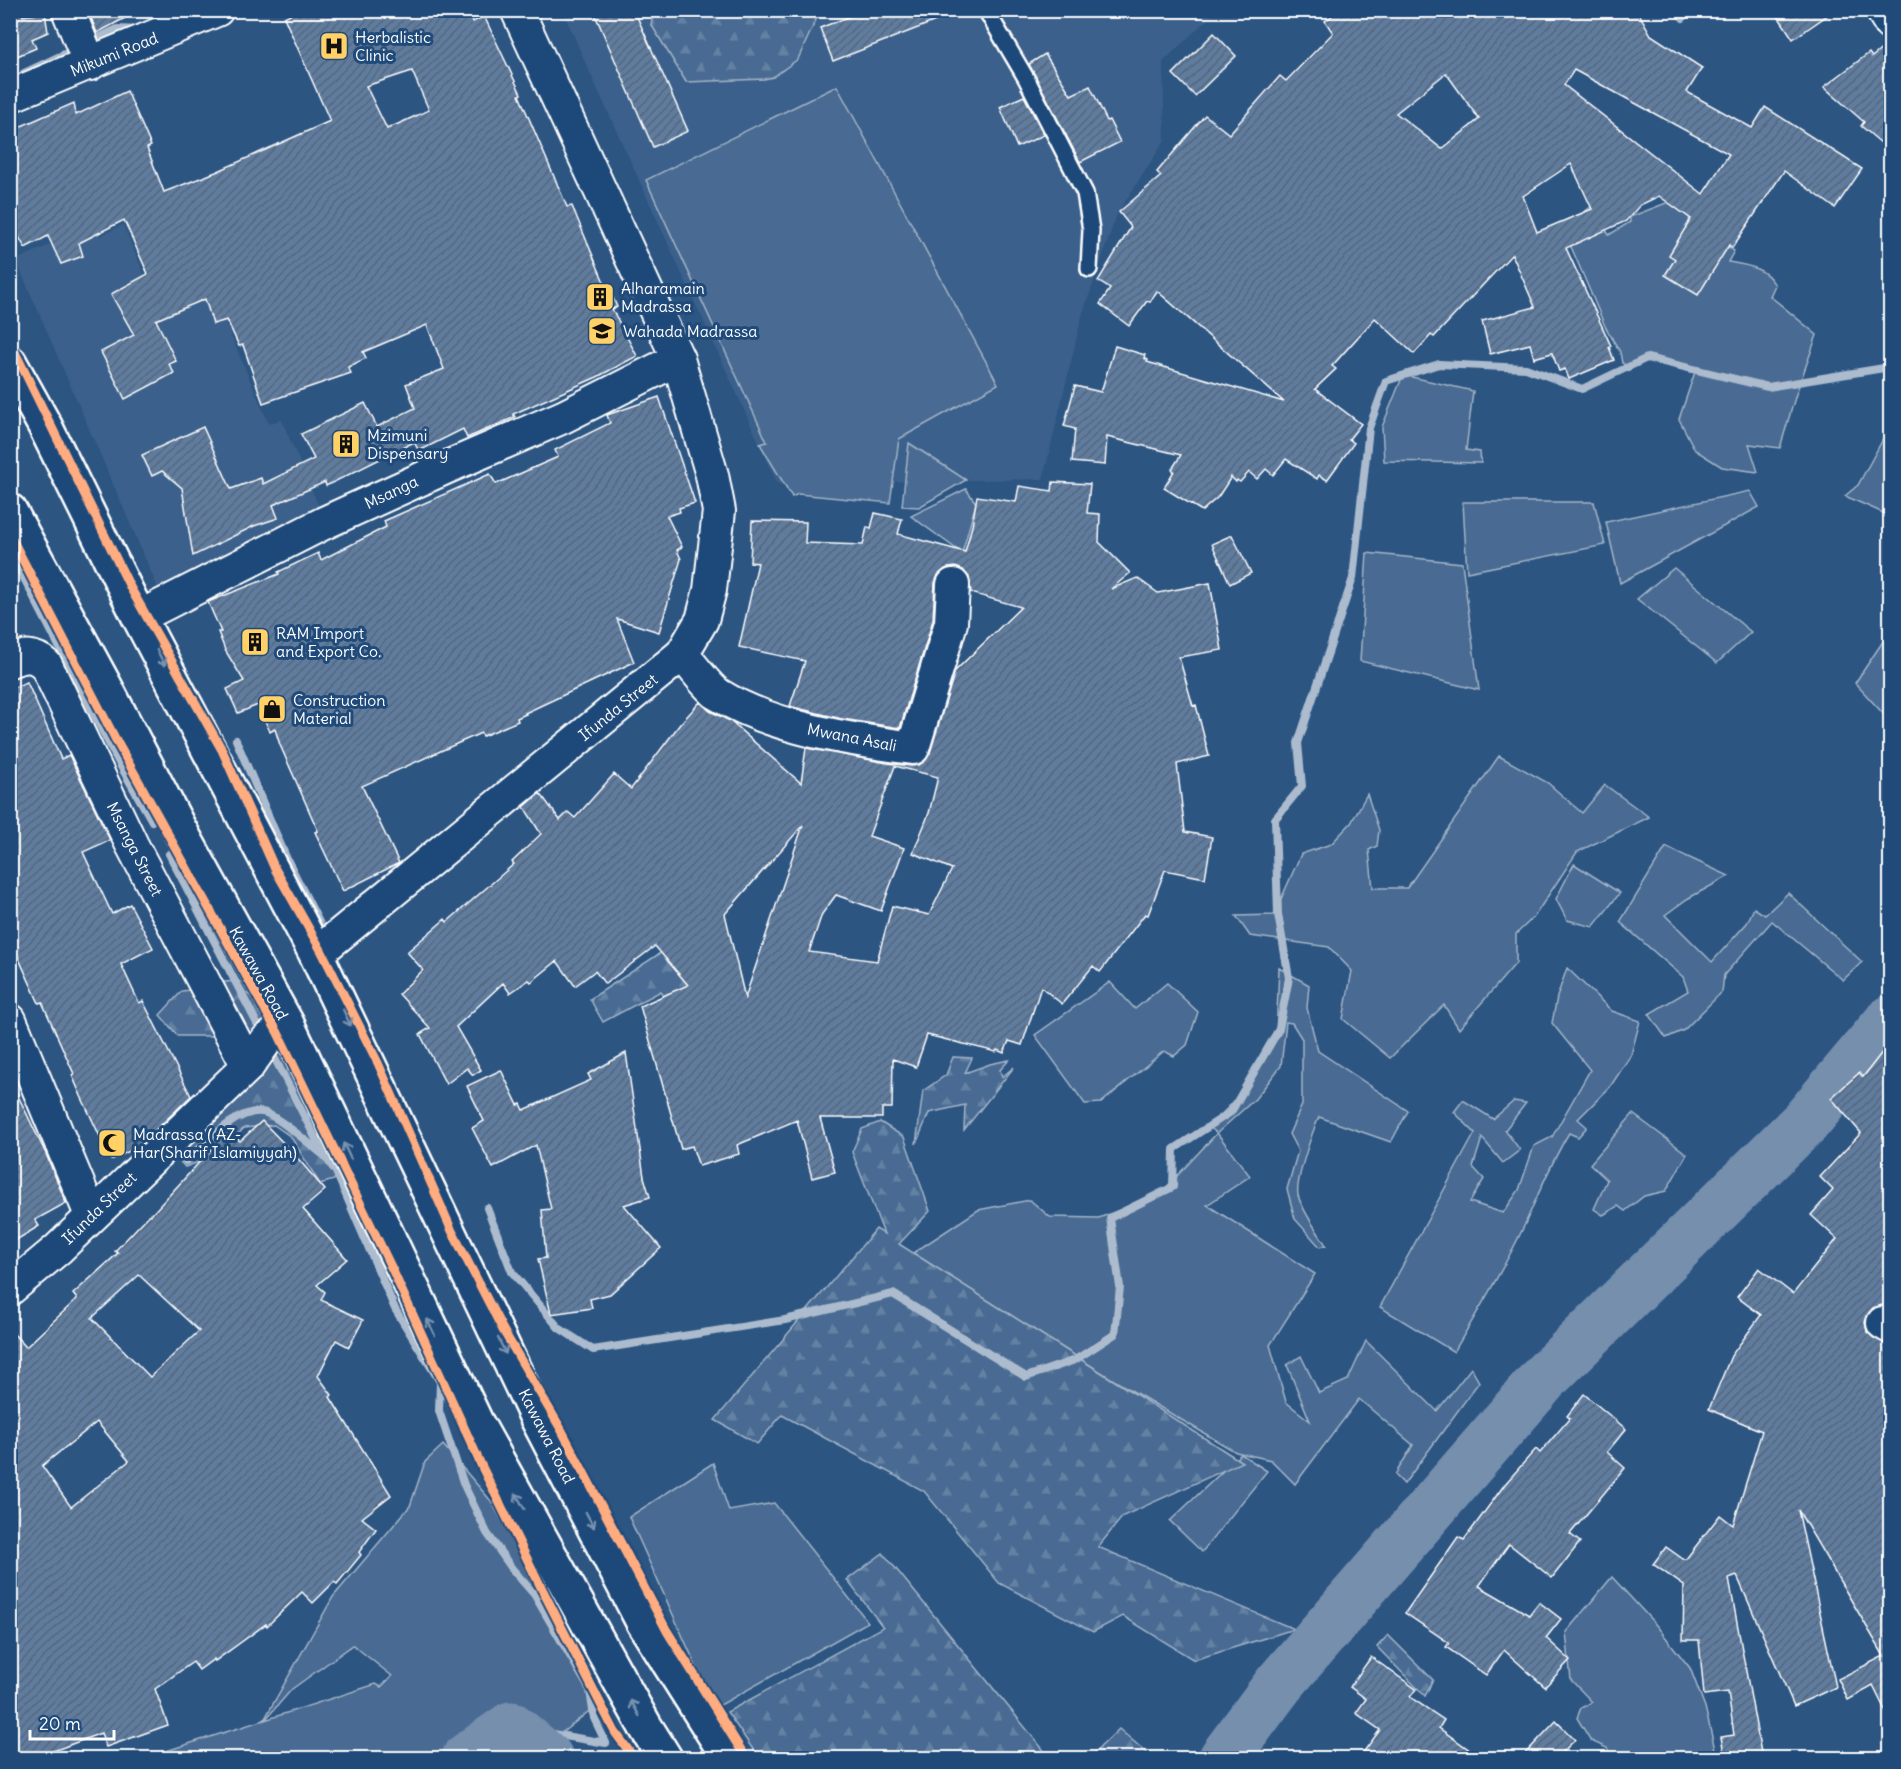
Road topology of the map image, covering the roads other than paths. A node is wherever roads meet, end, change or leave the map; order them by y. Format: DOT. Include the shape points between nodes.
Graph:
graph roads {
  1 [pos="68,10"];
  2 [pos="217,10"];
  3 [pos="517,10"];
  4 [pos="986,10"];
  5 [pos="1882,10"];
  6 [pos="1890,23"];
  7 [pos="90,64"];
  8 [pos="10,96"];
  9 [pos="1089,269"];
  10 [pos="678,359"];
  11 [pos="10,363"];
  12 [pos="10,511"];
  13 [pos="953,585"];
  14 [pos="139,617"];
  15 [pos="682,654"];
  16 [pos="10,661"];
  17 [pos="315,952"];
  18 [pos="10,1020"];
  19 [pos="287,1024"];
  20 [pos="248,1066"];
  21 [pos="91,1215"];
  22 [pos="10,1289"];
  23 [pos="664,1758"];
  24 [pos="729,1758"];
  1 -- 7 [label="street"];
  2 -- 7 [label="street, Mikumi Road"];
  3 -- 10 [label="street, Ifunda Street"];
  4 -- 9 [label="lane" via="1010,48 1085,193 1091,230"];
  5 -- 6 [label="street"];
  7 -- 8 [label="street, Mikumi Road"];
  10 -- 14 [label="street, Msanga" via="563,417 324,523"];
  10 -- 15 [label="street, Ifunda Street" via="719,511 708,600 702,620"];
  11 -- 14 [label="main road, Kawawa Road"];
  12 -- 19 [label="main road, Kawawa Road"];
  13 -- 15 [label="street, Mwana Asali" via="951,623 913,748 832,734 767,717 718,694"];
  14 -- 17 [label="main road, Kawawa Road, one-way"];
  15 -- 17 [label="street, Ifunda Street"];
  16 -- 20 [label="street, Msanga Street" via="33,656 46,665 132,845"];
  17 -- 24 [label="main road, Kawawa Road, one-way" via="537,1419 643,1622"];
  18 -- 21 [label="street"];
  19 -- 20 [label="street, Ifunda Street" via="266,1041"];
  23 -- 19 [label="main road, Kawawa Road, one-way" via="476,1422"];
  20 -- 21 [label="street, Ifunda Street"];
  21 -- 22 [label="street, Ifunda Street"];
}
